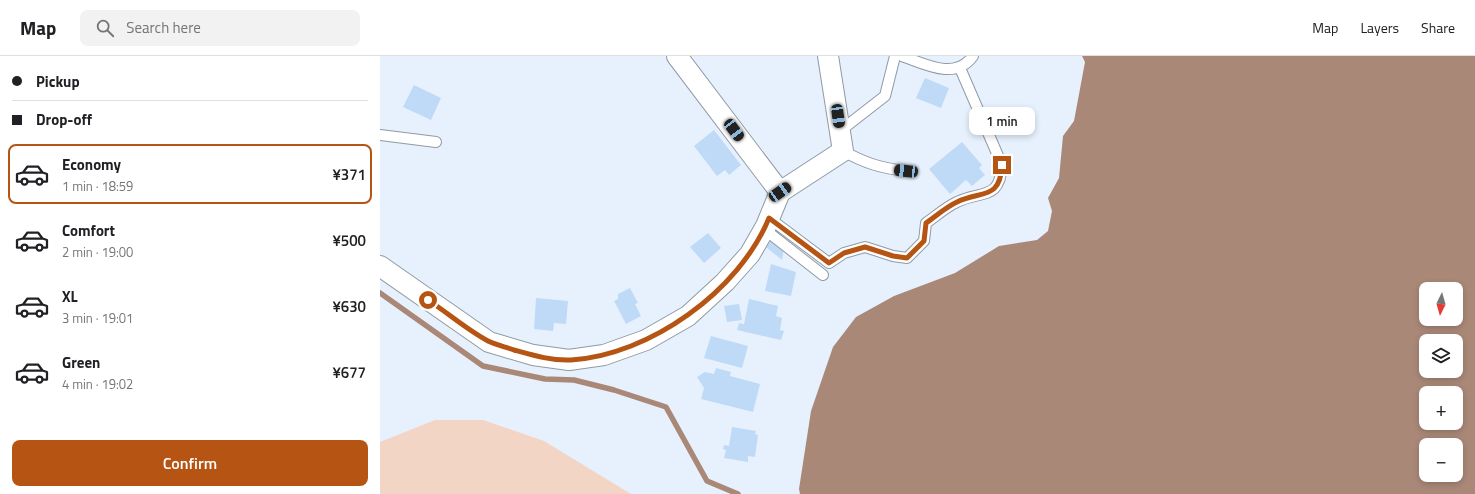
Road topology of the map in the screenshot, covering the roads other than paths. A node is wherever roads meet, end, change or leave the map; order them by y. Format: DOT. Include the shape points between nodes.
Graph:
graph roads {
  1 [pos="677,56"];
  2 [pos="828,56"];
  3 [pos="895,56"];
  4 [pos="902,56"];
  5 [pos="973,56"];
  6 [pos="960,68"];
  7 [pos="840,130"];
  8 [pos="380,135"];
  9 [pos="436,142"];
  10 [pos="843,151"];
  11 [pos="906,171"];
  12 [pos="780,192"];
  13 [pos="767,223"];
  14 [pos="380,266"];
  15 [pos="823,275"];
  1 -- 12 [label="street"];
  2 -- 7 [label="street"];
  3 -- 7 [label="lane" via="885,96"];
  4 -- 6 [label="lane" via="942,70"];
  5 -- 6 [label="lane"];
  6 -- 13 [label="lane" via="1002,165 997,187 988,194 958,201 926,223 924,241 907,258 865,247 844,253 829,263"];
  7 -- 10 [label="street"];
  8 -- 9 [label="lane"];
  10 -- 11 [label="lane" via="865,163"];
  10 -- 12 [label="street"];
  12 -- 13 [label="street"];
  13 -- 14 [label="street" via="750,254 725,282 688,316 646,340 604,356 570,360 533,355 489,342"];
  13 -- 15 [label="lane"];
}
